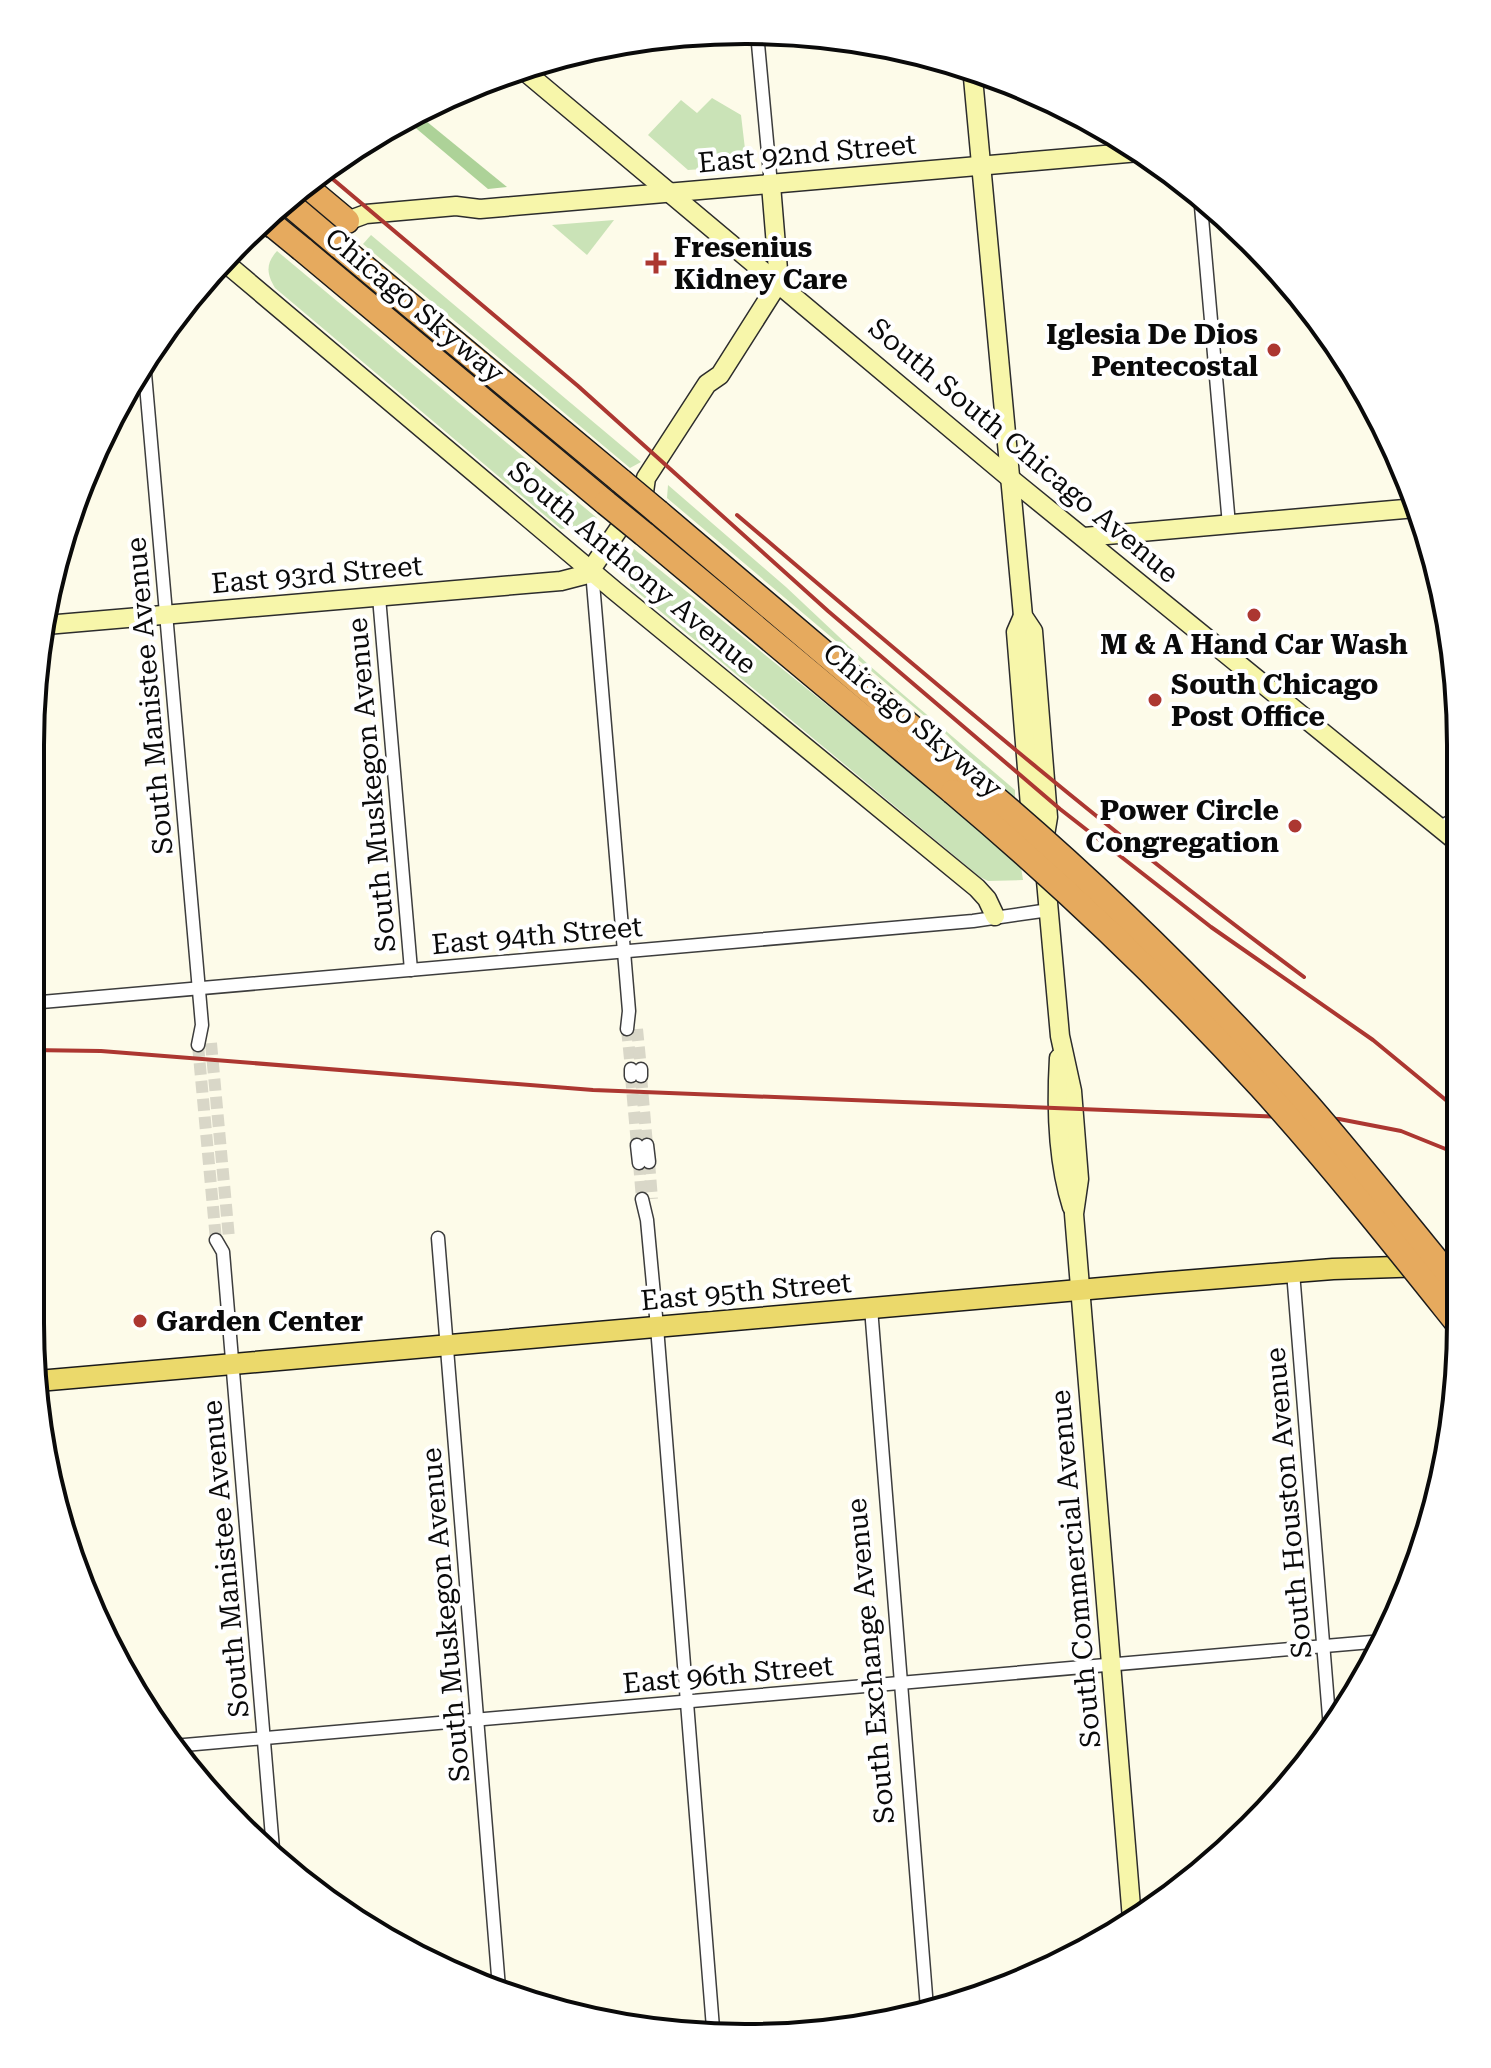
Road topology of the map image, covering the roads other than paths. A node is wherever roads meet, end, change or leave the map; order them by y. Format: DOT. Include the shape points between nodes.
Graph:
graph roads {
  1 [pos="758,45"];
  2 [pos="532,77"];
  3 [pos="973,82"];
  4 [pos="1121,153"];
  5 [pos="981,165"];
  6 [pos="771,185"];
  7 [pos="669,192"];
  8 [pos="313,193"];
  9 [pos="295,208"];
  10 [pos="1202,213"];
  11 [pos="347,221"];
  12 [pos="274,226"];
  13 [pos="273,227"];
  14 [pos="232,268"];
  15 [pos="779,282"];
  16 [pos="146,382"];
  17 [pos="1011,479"];
  18 [pos="1406,509"];
  19 [pos="1229,525"];
  20 [pos="1084,537"];
  21 [pos="592,571"];
  22 [pos="379,597"];
  23 [pos="166,615"];
  24 [pos="55,624"];
  25 [pos="960,783"];
  26 [pos="1447,822"];
  27 [pos="1049,910"];
  28 [pos="995,916"];
  29 [pos="624,951"];
  30 [pos="411,970"];
  31 [pos="199,988"];
  32 [pos="44,1002"];
  33 [pos="632,1029"];
  34 [pos="205,1044"];
  35 [pos="642,1145"];
  36 [pos="644,1162"];
  37 [pos="647,1199"];
  38 [pos="438,1238"];
  39 [pos="223,1244"];
  40 [pos="1447,1266"];
  41 [pos="1293,1272"];
  42 [pos="1447,1273"];
  43 [pos="1080,1289"];
  44 [pos="871,1308"];
  45 [pos="1447,1310"];
  46 [pos="657,1327"];
  47 [pos="447,1344"];
  48 [pos="233,1363"];
  49 [pos="47,1380"];
  50 [pos="1370,1642"];
  51 [pos="1323,1646"];
  52 [pos="1111,1664"];
  53 [pos="900,1683"];
  54 [pos="687,1701"];
  55 [pos="1329,1713"];
  56 [pos="477,1719"];
  57 [pos="264,1738"];
  58 [pos="185,1745"];
  59 [pos="272,1840"];
  60 [pos="1131,1908"];
  61 [pos="498,1979"];
  62 [pos="926,2000"];
  63 [pos="713,2023"];
  1 -- 6 [label="street"];
  2 -- 7 [label="street, South South Chicago Avenue"];
  3 -- 5 [label="street, South Commercial Avenue"];
  4 -- 5 [label="street, East 92nd Street"];
  5 -- 6 [label="street, East 92nd Street"];
  5 -- 17 [label="street, South Commercial Avenue"];
  6 -- 7 [label="street, East 92nd Street"];
  6 -- 15 [label="street"];
  7 -- 11 [label="street, East 92nd Street" via="366,214"];
  7 -- 15 [label="street, South South Chicago Avenue"];
  8 -- 11 [label="highway"];
  9 -- 25 [label="highway, Chicago Skyway, bridge" via="658,512"];
  10 -- 19 [label="street"];
  11 -- 13 [label="street, East 92nd Street"];
  12 -- 25 [label="highway, Chicago Skyway, bridge" via="644,534"];
  14 -- 21 [label="street, South Anthony Avenue"];
  15 -- 17 [label="street, South South Chicago Avenue"];
  15 -- 21 [label="street" via="646,478 644,492"];
  16 -- 23 [label="street, South Manistee Avenue"];
  17 -- 20 [label="street, South South Chicago Avenue"];
  17 -- 27 [label="street, South Commercial Avenue" via="1023,616 1033,631 1048,817 1043,847"];
  18 -- 19 [label="street"];
  19 -- 20 [label="street"];
  20 -- 26 [label="street, South South Chicago Avenue" via="1310,725"];
  21 -- 22 [label="street, East 93rd Street" via="561,581"];
  21 -- 28 [label="street, South Anthony Avenue" via="977,888"];
  21 -- 29 [label="street"];
  22 -- 23 [label="street, East 93rd Street"];
  22 -- 30 [label="street, South Muskegon Avenue"];
  23 -- 24 [label="street, East 93rd Street"];
  23 -- 31 [label="street, South Manistee Avenue"];
  25 -- 42 [label="highway, Chicago Skyway, bridge" via="1101,892 1232,1023"];
  25 -- 45 [label="highway, Chicago Skyway, bridge" via="1215,1038 1329,1164"];
  27 -- 28 [label="street, East 94th Street"];
  27 -- 43 [label="street, South Commercial Avenue" via="1060,1036 1060,1140 1074,1214"];
  28 -- 29 [label="street, East 94th Street"];
  29 -- 30 [label="street, East 94th Street"];
  29 -- 33 [label="street"];
  30 -- 31 [label="street, East 94th Street"];
  31 -- 32 [label="street, East 94th Street"];
  31 -- 34 [label="street, South Manistee Avenue"];
  35 -- 36 [label="street"];
  37 -- 46 [label="street"];
  38 -- 47 [label="street, South Muskegon Avenue"];
  39 -- 48 [label="street, South Manistee Avenue"];
  40 -- 41 [label="main road, East 95th Street"];
  41 -- 43 [label="main road, East 95th Street"];
  41 -- 51 [label="street, South Houston Avenue"];
  43 -- 44 [label="main road, East 95th Street"];
  43 -- 52 [label="street, South Commercial Avenue"];
  44 -- 46 [label="main road, East 95th Street"];
  44 -- 53 [label="street, South Exchange Avenue"];
  46 -- 47 [label="main road, East 95th Street"];
  46 -- 54 [label="street"];
  47 -- 48 [label="main road, East 95th Street"];
  47 -- 56 [label="street, South Muskegon Avenue"];
  48 -- 49 [label="main road, East 95th Street"];
  48 -- 57 [label="street, South Manistee Avenue"];
  50 -- 51 [label="street, East 96th Street"];
  51 -- 52 [label="street, East 96th Street"];
  51 -- 55 [label="street, South Houston Avenue"];
  52 -- 53 [label="street, East 96th Street"];
  52 -- 60 [label="street, South Commercial Avenue"];
  53 -- 54 [label="street, East 96th Street"];
  53 -- 62 [label="street, South Exchange Avenue"];
  54 -- 56 [label="street, East 96th Street"];
  54 -- 63 [label="street"];
  56 -- 57 [label="street, East 96th Street"];
  56 -- 61 [label="street, South Muskegon Avenue"];
  57 -- 58 [label="street, East 96th Street"];
  57 -- 59 [label="street, South Manistee Avenue"];
}
